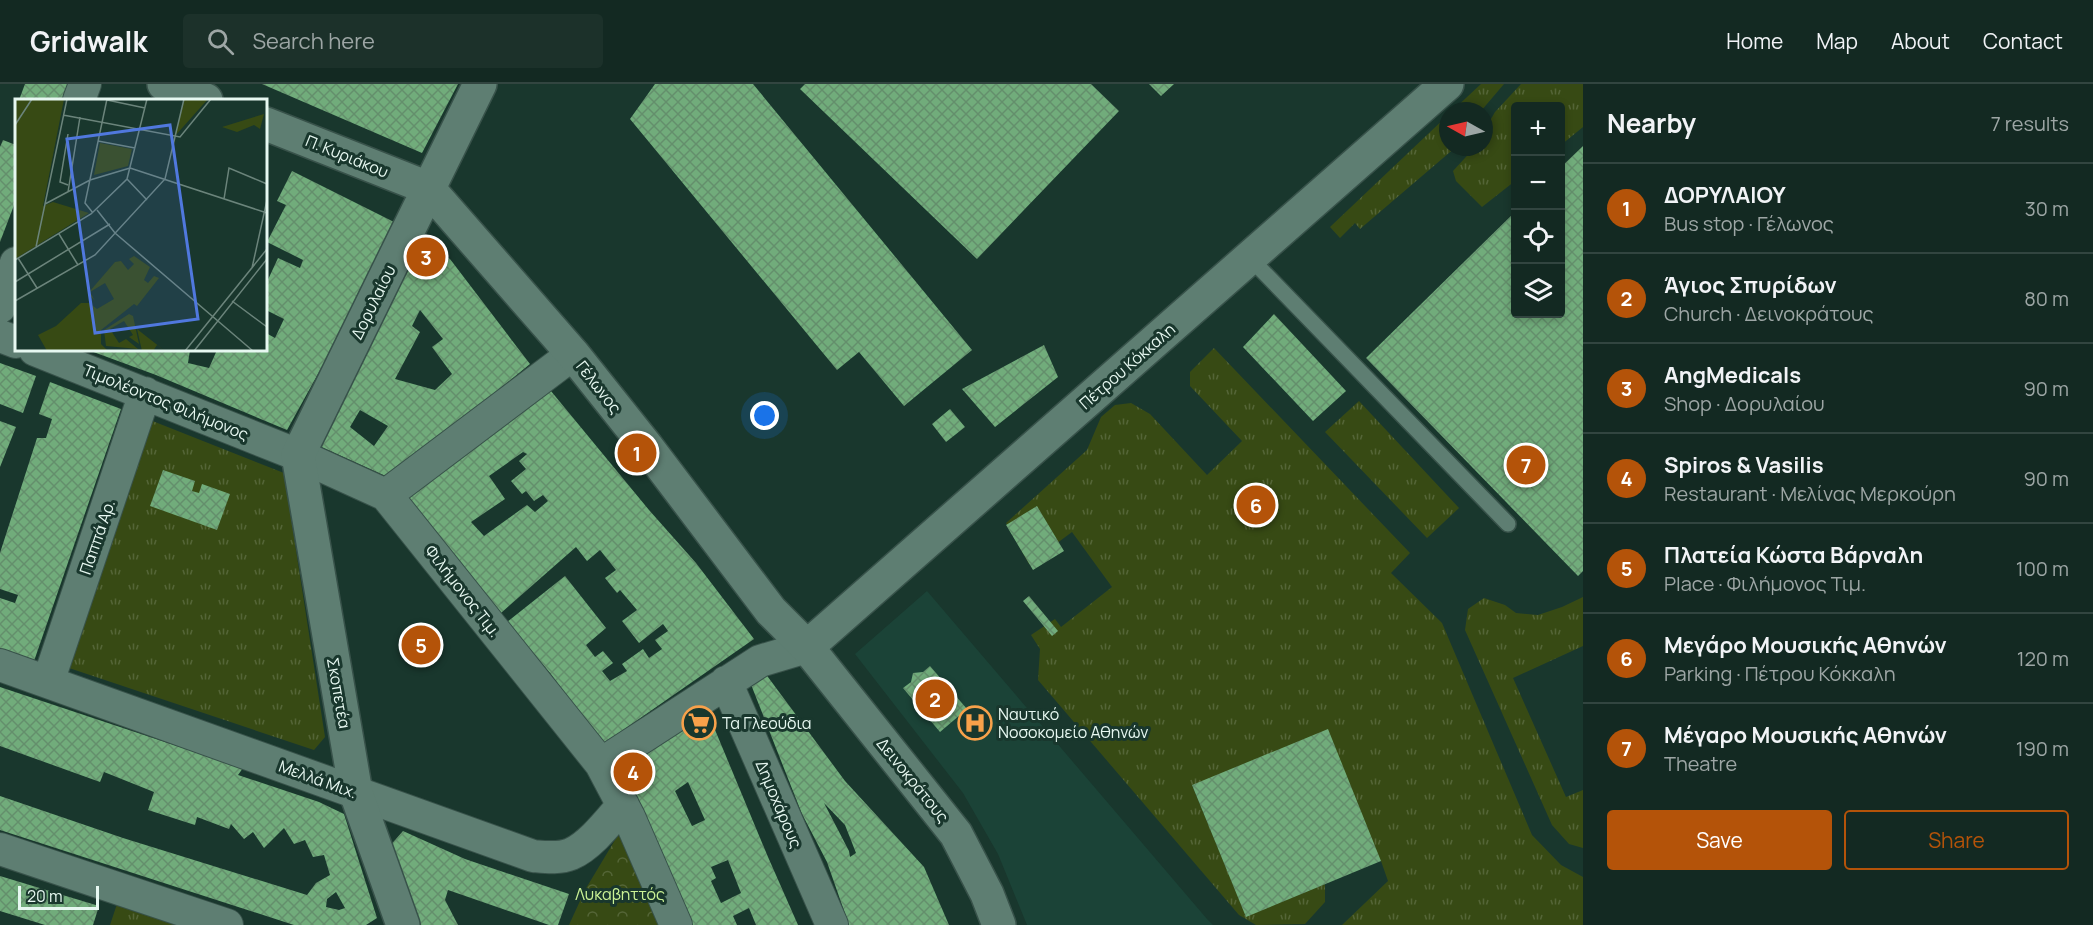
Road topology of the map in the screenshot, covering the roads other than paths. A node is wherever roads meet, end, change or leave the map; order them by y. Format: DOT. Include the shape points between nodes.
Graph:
graph roads {
  1 [pos="85,84"];
  2 [pos="164,84"];
  3 [pos="480,84"];
  4 [pos="1448,84"];
  5 [pos="79,99"];
  6 [pos="203,99"];
  7 [pos="267,124"];
  8 [pos="428,188"];
  9 [pos="1250,258"];
  10 [pos="15,266"];
  11 [pos="0,307"];
  12 [pos="0,336"];
  13 [pos="15,342"];
  14 [pos="38,351"];
  15 [pos="573,354"];
  16 [pos="145,393"];
  17 [pos="298,455"];
  18 [pos="386,495"];
  19 [pos="1508,524"];
  20 [pos="807,648"];
  21 [pos="0,665"];
  22 [pos="48,682"];
  23 [pos="726,682"];
  24 [pos="601,764"];
  25 [pos="356,793"];
  26 [pos="623,805"];
  27 [pos="0,849"];
  28 [pos="227,925"];
  29 [pos="403,925"];
  30 [pos="676,925"];
  31 [pos="832,925"];
  32 [pos="999,925"];
  1 -- 5 [label="street"];
  2 -- 6 [label="street"];
  3 -- 8 [label="street, Δορυλαίου"];
  4 -- 9 [label="street, Πέτρου Κόκκαλη"];
  7 -- 8 [label="street, Π. Κυριάκου"];
  8 -- 15 [label="street, Γέλωνος"];
  8 -- 17 [label="street, Δορυλαίου"];
  9 -- 19 [label="lane"];
  9 -- 20 [label="street, Πέτρου Κόκκαλη"];
  10 -- 11 [label="street"];
  12 -- 13 [label="street"];
  14 -- 16 [label="street, Τιμoλέοντος Φιλήμονος"];
  15 -- 18 [label="street"];
  15 -- 20 [label="street, Γέλωνος" via="771,611"];
  16 -- 17 [label="street, Τιμoλέοντος Φιλήμονος"];
  16 -- 22 [label="street, Παππά Αρ."];
  17 -- 18 [label="street, Φιλήμονος Τιμ."];
  17 -- 25 [label="street, Σκοπετέα"];
  18 -- 24 [label="street, Φιλήμονος Τιμ."];
  20 -- 23 [label="street" via="760,661"];
  20 -- 32 [label="street, Δεινοκράτους" via="956,834"];
  21 -- 22 [label="street, Μελλά Μιχ."];
  22 -- 25 [label="street, Μελλά Μιχ."];
  23 -- 24 [label="street"];
  23 -- 31 [label="street, Δημοχάρους"];
  24 -- 26 [label="street, Φιλήμονος Τιμ."];
  25 -- 26 [label="street, Μελλά Μιχ." via="545,857 576,851"];
  25 -- 29 [label="street, Σκοπετέα"];
  26 -- 30 [label="street, Φιλήμονος Τιμ."];
  27 -- 28 [label="street"];
}
